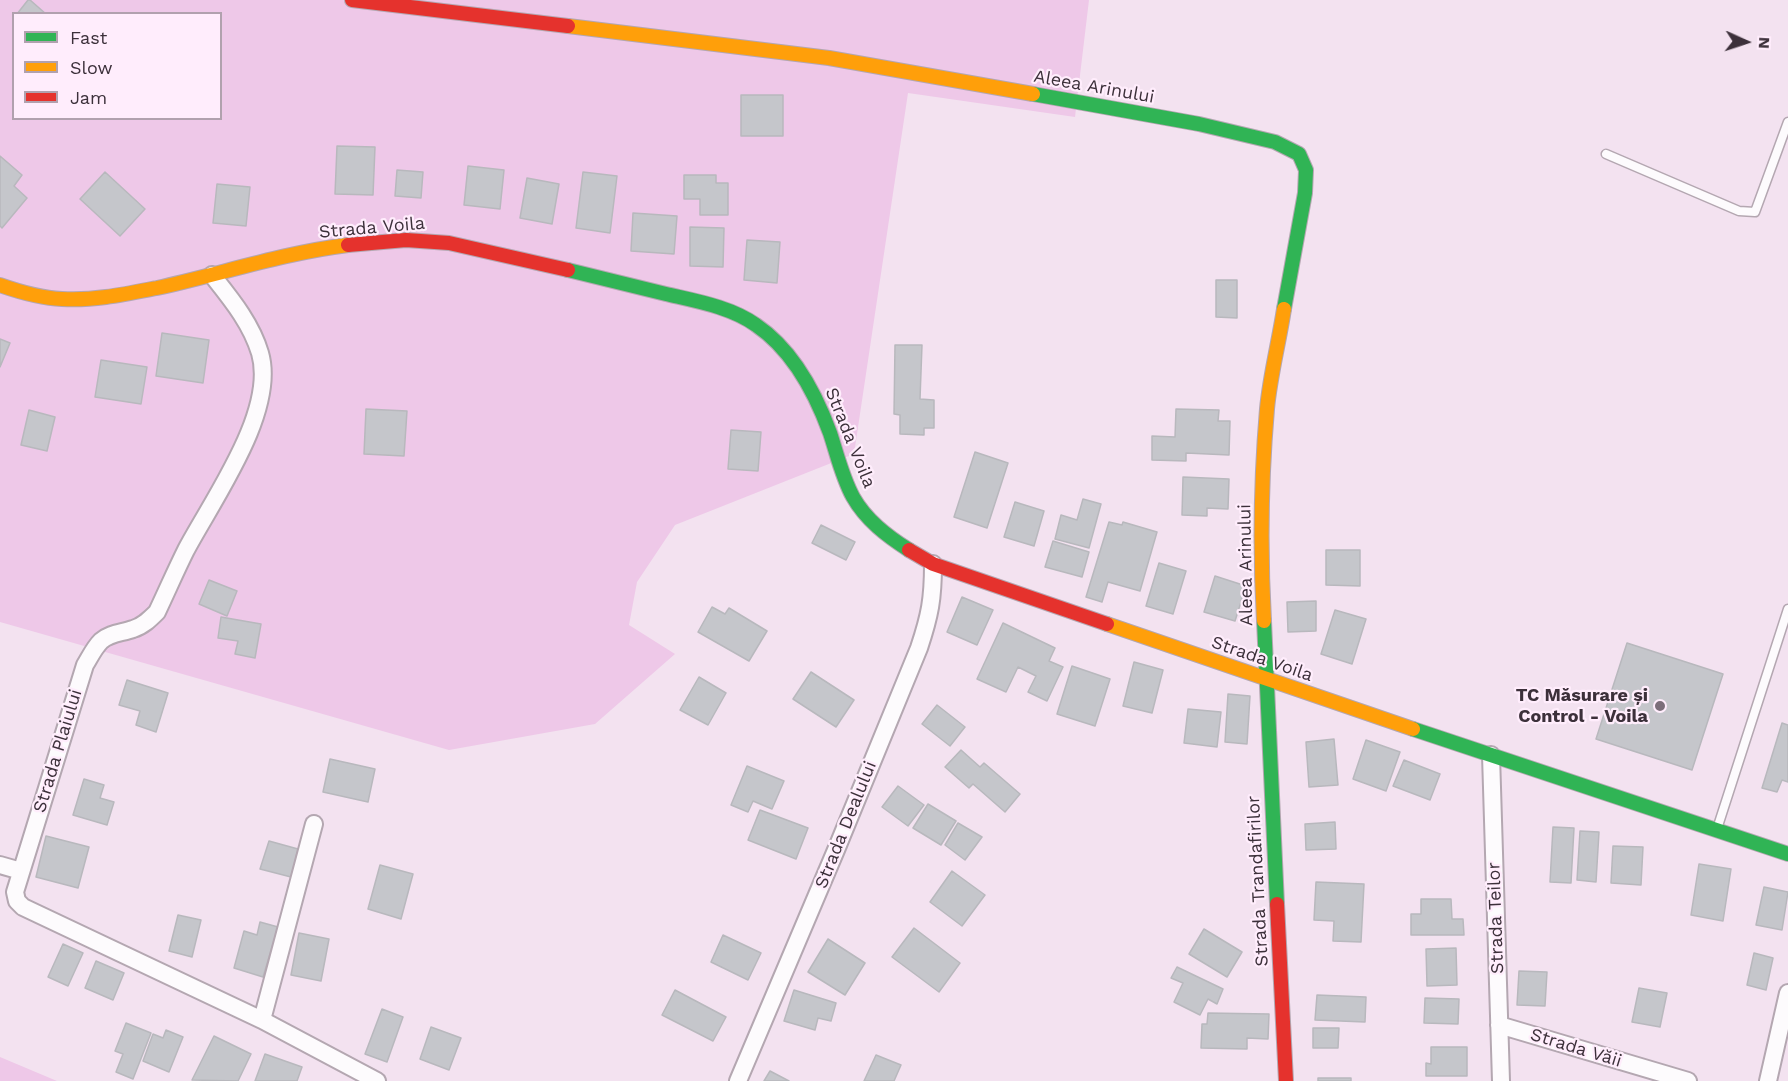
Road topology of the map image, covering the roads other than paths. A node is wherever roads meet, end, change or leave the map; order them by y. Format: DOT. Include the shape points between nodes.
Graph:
graph roads {
  1 [pos="352,0"];
  2 [pos="1788,122"];
  3 [pos="1606,154"];
  4 [pos="212,275"];
  5 [pos="0,285"];
  6 [pos="933,564"];
  7 [pos="1788,609"];
  8 [pos="1267,680"];
  9 [pos="1491,756"];
  10 [pos="314,824"];
  11 [pos="1717,830"];
  12 [pos="1788,854"];
  13 [pos="0,865"];
  14 [pos="21,871"];
  15 [pos="1788,993"];
  16 [pos="262,1020"];
  17 [pos="1499,1025"];
  18 [pos="377,1081"];
  19 [pos="738,1081"];
  20 [pos="1286,1081"];
  21 [pos="1501,1081"];
  22 [pos="1688,1081"];
  23 [pos="1768,1081"];
  1 -- 8 [label="main road, Aleea Arinului" via="829,58 1199,124 1275,142 1299,154 1306,170 1305,193 1267,407 1262,584"];
  2 -- 3 [label="lane" via="1755,212 1739,211"];
  4 -- 5 [label="main road, Strada Voila" via="87,299 34,296"];
  4 -- 6 [label="main road, Strada Voila" via="336,246 411,239 445,241 728,312 755,324 784,350 803,376 819,405 849,489 866,515 880,530"];
  4 -- 14 [label="street, Strada Plaiului" via="239,309 260,354 263,385 255,419 157,612 135,628 102,639 85,665"];
  6 -- 8 [label="main road, Strada Voila"];
  6 -- 19 [label="street, Strada Dealului" via="933,595 919,648"];
  7 -- 11 [label="lane"];
  8 -- 9 [label="main road, Strada Voila"];
  8 -- 20 [label="main road, Strada Trandafirilor"];
  9 -- 11 [label="main road, Strada Voila"];
  9 -- 17 [label="street, Strada Teilor"];
  10 -- 16 [label="street"];
  11 -- 12 [label="main road, Strada Voila"];
  13 -- 14 [label="street"];
  14 -- 16 [label="street, Strada Plaiului" via="15,892 23,907"];
  15 -- 23 [label="street"];
  16 -- 18 [label="street, Strada Plaiului"];
  17 -- 21 [label="street, Strada Teilor"];
  17 -- 22 [label="street, Strada Văii"];
}
